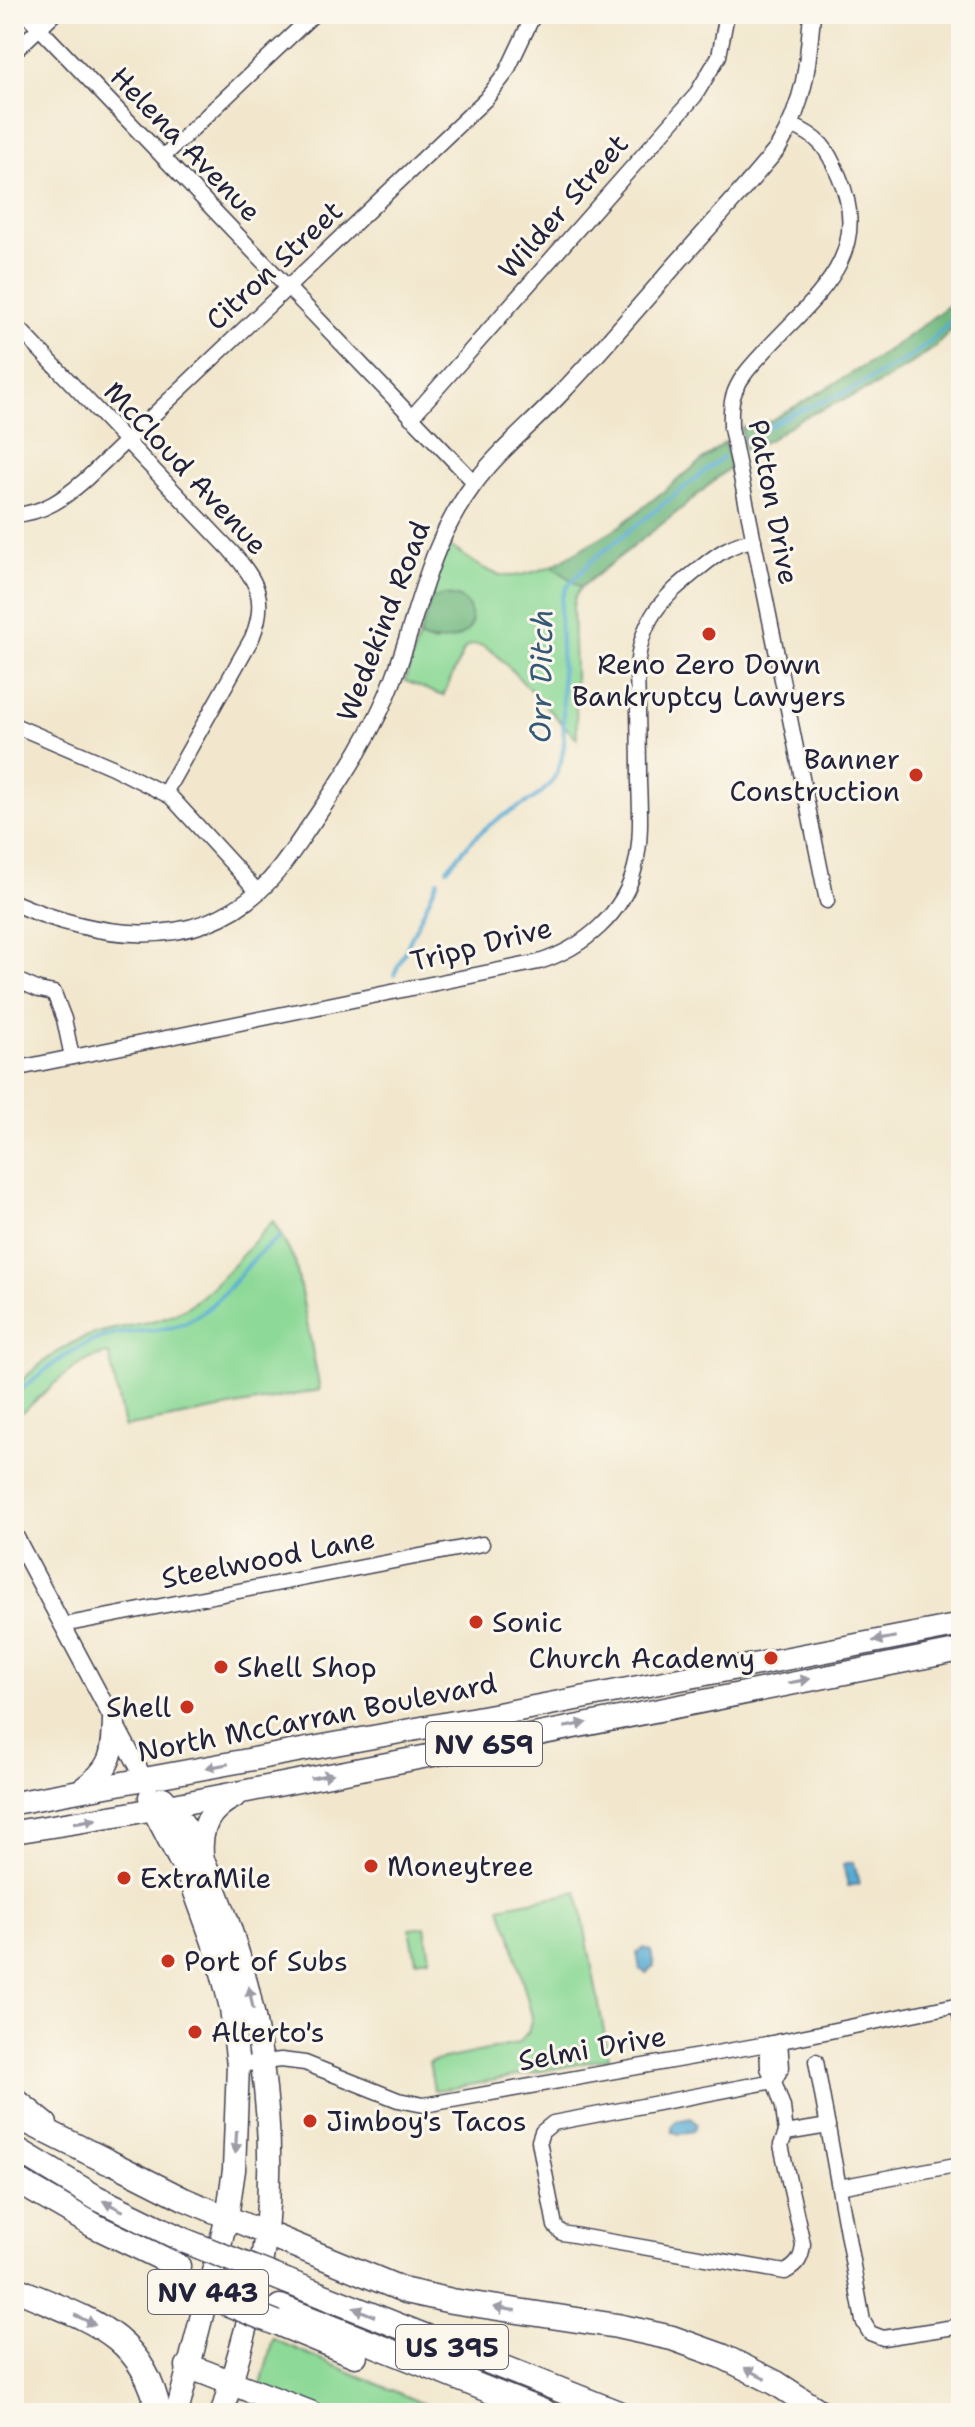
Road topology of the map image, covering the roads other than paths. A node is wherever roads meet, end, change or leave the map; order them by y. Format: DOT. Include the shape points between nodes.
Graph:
graph roads {
  1 [pos="26,14"];
  2 [pos="54,14"];
  3 [pos="314,14"];
  4 [pos="534,14"];
  5 [pos="727,14"];
  6 [pos="812,14"];
  7 [pos="39,28"];
  8 [pos="14,52"];
  9 [pos="791,125"];
  10 [pos="163,157"];
  11 [pos="287,288"];
  12 [pos="14,323"];
  13 [pos="411,418"];
  14 [pos="127,442"];
  15 [pos="475,483"];
  16 [pos="14,515"];
  17 [pos="754,540"];
  18 [pos="14,725"];
  19 [pos="165,793"];
  20 [pos="258,892"];
  21 [pos="827,901"];
  22 [pos="14,903"];
  23 [pos="14,979"];
  24 [pos="72,1057"];
  25 [pos="14,1069"];
  26 [pos="14,1534"];
  27 [pos="482,1544"];
  28 [pos="63,1625"];
  29 [pos="961,1625"];
  30 [pos="961,1650"];
  31 [pos="114,1720"];
  32 [pos="145,1780"];
  33 [pos="245,1791"];
  34 [pos="76,1793"];
  35 [pos="14,1803"];
  36 [pos="161,1807"];
  37 [pos="14,1832"];
  38 [pos="202,1857"];
  39 [pos="960,2004"];
  40 [pos="961,2020"];
  41 [pos="773,2042"];
  42 [pos="260,2061"];
  43 [pos="816,2061"];
  44 [pos="238,2065"];
  45 [pos="774,2081"];
  46 [pos="14,2098"];
  47 [pos="14,2115"];
  48 [pos="828,2126"];
  49 [pos="786,2133"];
  50 [pos="14,2148"];
  51 [pos="108,2162"];
  52 [pos="961,2164"];
  53 [pos="14,2179"];
  54 [pos="839,2187"];
  55 [pos="14,2198"];
  56 [pos="227,2217"];
  57 [pos="265,2233"];
  58 [pos="176,2274"];
  59 [pos="14,2288"];
  60 [pos="278,2315"];
  61 [pos="961,2326"];
  62 [pos="188,2366"];
  63 [pos="231,2382"];
  64 [pos="159,2413"];
  65 [pos="177,2413"];
  66 [pos="222,2413"];
  67 [pos="310,2413"];
  68 [pos="506,2413"];
  69 [pos="546,2413"];
  70 [pos="618,2413"];
  71 [pos="822,2413"];
  1 -- 7 [label="street, Helena Avenue"];
  2 -- 7 [label="street"];
  3 -- 10 [label="street"];
  4 -- 11 [label="street, Citron Street" via="506,73 486,99"];
  5 -- 13 [label="street, Wilder Street" via="719,56 695,96"];
  6 -- 9 [label="street, Wedekind Road" via="804,90"];
  7 -- 8 [label="street"];
  7 -- 10 [label="street, Helena Avenue"];
  9 -- 15 [label="street, Wedekind Road" via="760,170 587,366"];
  9 -- 17 [label="street, Patton Drive" via="817,138 831,158 849,204 851,230 836,271 746,371 733,397 731,428"];
  10 -- 11 [label="street, Helena Avenue"];
  11 -- 13 [label="street, Helena Avenue"];
  11 -- 14 [label="street, Citron Street"];
  12 -- 14 [label="street, McCloud Avenue"];
  13 -- 15 [label="street, Helena Avenue"];
  14 -- 16 [label="street, Citron Street" via="53,505"];
  14 -- 19 [label="street, McCloud Avenue" via="245,565 260,601 252,638"];
  15 -- 20 [label="street, Wedekind Road" via="439,541 394,678 372,727 326,803"];
  17 -- 21 [label="street, Patton Drive"];
  17 -- 24 [label="street, Tripp Drive" via="722,550 668,594 648,621 638,653 640,816 635,868 616,907 580,944 539,962"];
  18 -- 19 [label="street"];
  19 -- 20 [label="street"];
  20 -- 22 [label="street, Wedekind Road" via="201,925 144,935 71,923"];
  23 -- 24 [label="street" via="54,993"];
  24 -- 25 [label="street, Tripp Drive"];
  26 -- 28 [label="street"];
  27 -- 28 [label="street, Steelwood Lane"];
  28 -- 31 [label="street"];
  29 -- 32 [label="main road, North McCarran Boulevard / NV 659, one-way"];
  33 -- 30 [label="main road, North McCarran Boulevard / NV 659, one-way"];
  31 -- 32 [label="street"];
  31 -- 34 [label="main road" via="109,1763"];
  32 -- 34 [label="main road, North McCarran Boulevard / NV 659"];
  32 -- 36 [label="main road, NV 443"];
  33 -- 36 [label="main road, North McCarran Boulevard / NV 659"];
  33 -- 38 [label="main road" via="206,1819"];
  34 -- 35 [label="main road, North McCarran Boulevard / NV 659"];
  37 -- 36 [label="main road, North McCarran Boulevard / NV 659, one-way"];
  36 -- 38 [label="main road, NV 443"];
  36 -- 44 [label="main road, NV 443" via="217,1953"];
  42 -- 38 [label="main road, NV 443, one-way" via="244,1968"];
  39 -- 40 [label="street"];
  39 -- 41 [label="street, Selmi Drive"];
  41 -- 42 [label="street, Selmi Drive" via="424,2105 305,2063"];
  41 -- 45 [label="street" via="782,2067"];
  42 -- 44 [label="street, Selmi Drive"];
  42 -- 57 [label="main road, NV 443" via="269,2169"];
  43 -- 48 [label="street"];
  44 -- 56 [label="main road, NV 443, one-way"];
  45 -- 49 [label="street"];
  45 -- 49 [label="street" via="553,2123 539,2141 555,2226 562,2233 785,2272 802,2256 803,2244 781,2145"];
  46 -- 51 [label="main road" via="48,2126"];
  47 -- 51 [label="highway"];
  48 -- 49 [label="street"];
  48 -- 54 [label="street"];
  70 -- 50 [label="highway, US 395, one-way, bridge" via="183,2240 97,2198"];
  51 -- 56 [label="main road"];
  52 -- 54 [label="street"];
  53 -- 58 [label="highway, US 395"];
  54 -- 61 [label="street" via="863,2321 870,2333 883,2338"];
  55 -- 58 [label="highway" via="99,2247"];
  56 -- 57 [label="main road"];
  56 -- 62 [label="main road, NV 443"];
  57 -- 63 [label="main road, NV 443"];
  71 -- 57 [label="highway, one-way" via="762,2376 672,2338 406,2291"];
  58 -- 60 [label="highway, US 395"];
  59 -- 64 [label="highway, one-way" via="81,2317 125,2344 150,2381"];
  60 -- 68 [label="highway"];
  60 -- 69 [label="highway, US 395"];
  62 -- 63 [label="highway"];
  62 -- 65 [label="main road, NV 443"];
  63 -- 66 [label="main road, NV 443"];
  63 -- 67 [label="highway"];
}
